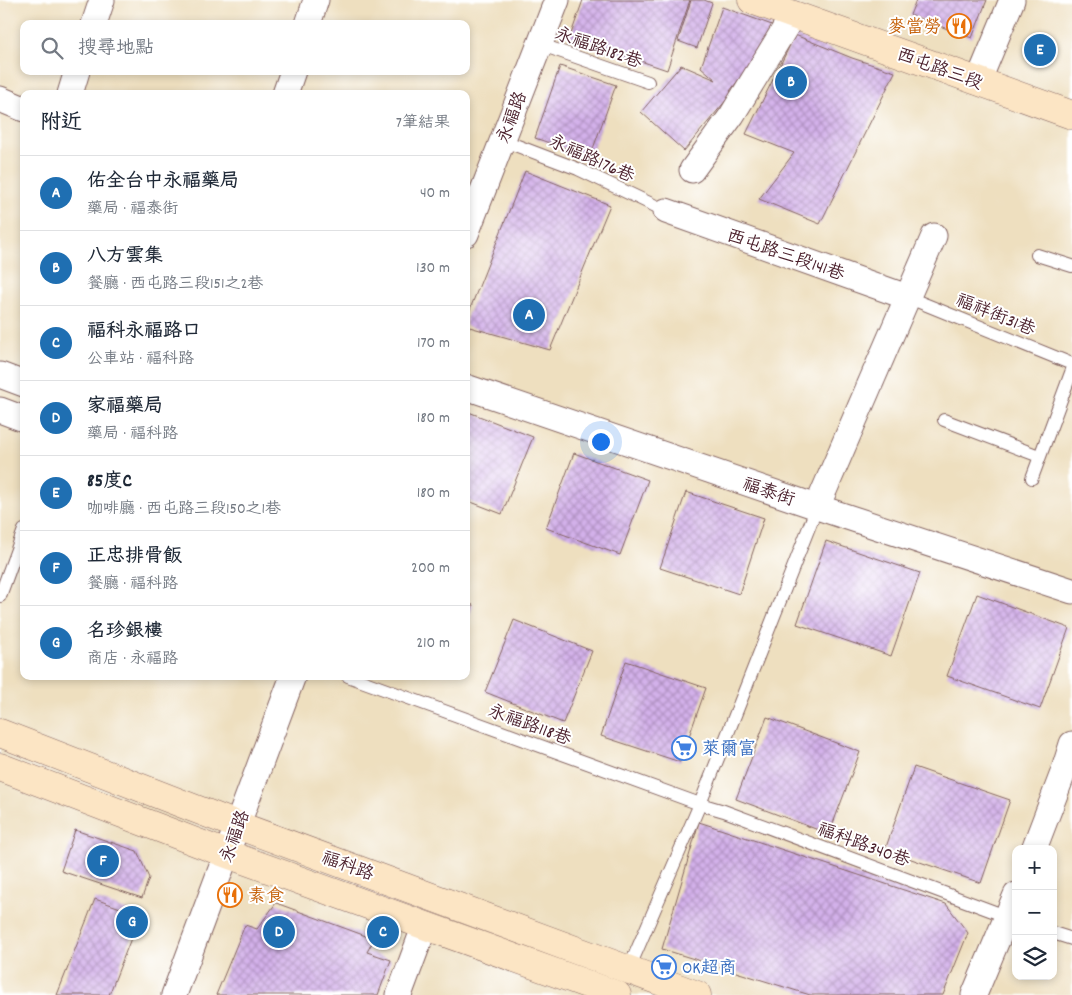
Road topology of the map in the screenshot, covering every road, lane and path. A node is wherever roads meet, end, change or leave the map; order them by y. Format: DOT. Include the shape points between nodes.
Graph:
graph roads {
  1 [pos="102,0"];
  2 [pos="316,0"];
  3 [pos="557,0"];
  4 [pos="752,0"];
  5 [pos="1012,0"];
  6 [pos="793,15"];
  7 [pos="95,20"];
  8 [pos="309,20"];
  9 [pos="540,44"];
  10 [pos="76,75"];
  11 [pos="292,75"];
  12 [pos="648,82"];
  13 [pos="978,82"];
  14 [pos="71,90"];
  15 [pos="286,90"];
  16 [pos="0,99"];
  17 [pos="20,107"];
  18 [pos="1072,115"];
  19 [pos="502,140"];
  20 [pos="692,170"];
  21 [pos="666,211"];
  22 [pos="470,224"];
  23 [pos="934,236"];
  24 [pos="1037,255"];
  25 [pos="1072,266"];
  26 [pos="906,297"];
  27 [pos="1072,364"];
  28 [pos="1072,370"];
  29 [pos="0,375"];
  30 [pos="20,382"];
  31 [pos="470,389"];
  32 [pos="0,410"];
  33 [pos="20,418"];
  34 [pos="944,420"];
  35 [pos="1039,456"];
  36 [pos="1032,478"];
  37 [pos="817,507"];
  38 [pos="20,541"];
  39 [pos="1072,591"];
  40 [pos="0,596"];
  41 [pos="292,680"];
  42 [pos="359,680"];
  43 [pos="0,733"];
  44 [pos="1072,744"];
  45 [pos="0,767"];
  46 [pos="1067,773"];
  47 [pos="700,804"];
  48 [pos="238,825"];
  49 [pos="1036,845"];
  50 [pos="227,854"];
  51 [pos="1012,910"];
  52 [pos="1012,912"];
  53 [pos="424,925"];
  54 [pos="1057,933"];
  55 [pos="1072,939"];
  56 [pos="629,968"];
  57 [pos="174,995"];
  58 [pos="399,995"];
  59 [pos="617,995"];
  60 [pos="698,995"];
  61 [pos="974,995"];
  1 -- 7 [label="street"];
  2 -- 8 [label="street"];
  3 -- 9 [label="street, 永福路"];
  4 -- 6 [label="street, 西屯路三段"];
  5 -- 13 [label="street"];
  6 -- 13 [label="street, 西屯路三段"];
  6 -- 20 [label="street" via="732,115"];
  9 -- 12 [label="lane, 永福路182巷"];
  9 -- 19 [label="street, 永福路"];
  10 -- 14 [label="street"];
  11 -- 15 [label="street"];
  13 -- 18 [label="street, 西屯路三段"];
  16 -- 17 [label="street"];
  19 -- 21 [label="lane, 永福路176巷" via="578,168"];
  19 -- 22 [label="street, 永福路"];
  21 -- 26 [label="street, 西屯路三段141巷"];
  23 -- 26 [label="street"];
  24 -- 25 [label="lane"];
  26 -- 27 [label="lane, 福祥街31巷"];
  26 -- 37 [label="street"];
  28 -- 35 [label="lane"];
  29 -- 30 [label="street"];
  31 -- 37 [label="street, 福泰街"];
  32 -- 33 [label="street"];
  34 -- 35 [label="lane"];
  35 -- 36 [label="lane"];
  37 -- 39 [label="street, 福泰街"];
  37 -- 47 [label="lane"];
  38 -- 40 [label="lane"];
  41 -- 48 [label="street, 永福路"];
  42 -- 47 [label="lane, 永福路118巷"];
  43 -- 48 [label="street, 福科路"];
  44 -- 46 [label="street"];
  45 -- 50 [label="street, 福科路"];
  46 -- 49 [label="street"];
  47 -- 51 [label="lane, 福科路340巷"];
  47 -- 56 [label="lane"];
  48 -- 50 [label="street, 永福路"];
  48 -- 56 [label="street, 福科路"];
  50 -- 53 [label="street, 福科路"];
  50 -- 57 [label="street, 永福路"];
  52 -- 61 [label="street"];
  53 -- 58 [label="street"];
  53 -- 59 [label="street, 福科路"];
  54 -- 55 [label="lane"];
  56 -- 59 [label="lane"];
  56 -- 60 [label="street, 福科路"];
}
